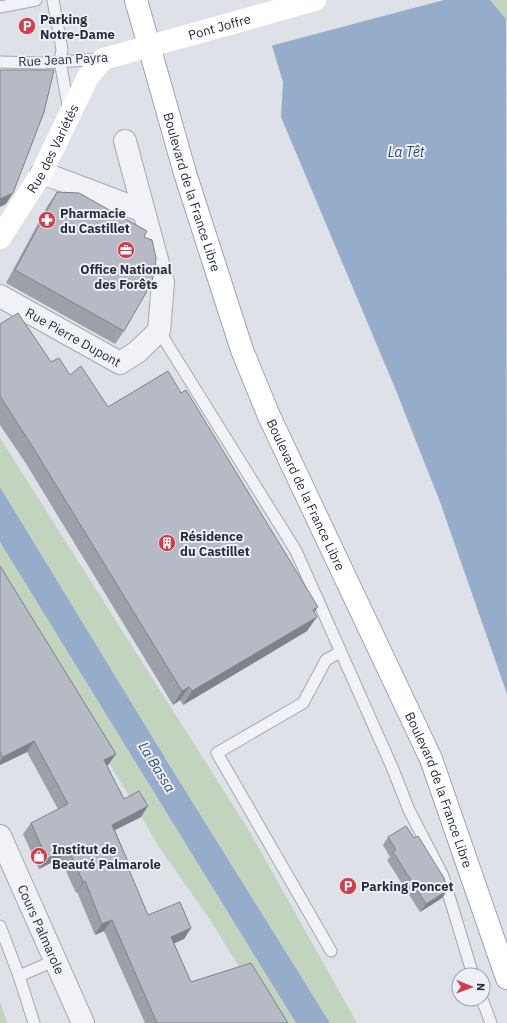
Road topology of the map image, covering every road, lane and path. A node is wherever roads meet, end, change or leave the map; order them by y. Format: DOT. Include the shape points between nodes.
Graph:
graph roads {
  1 [pos="36,0"];
  2 [pos="53,0"];
  3 [pos="136,0"];
  4 [pos="315,0"];
  5 [pos="0,7"];
  6 [pos="62,50"];
  7 [pos="124,53"];
  8 [pos="103,59"];
  9 [pos="74,60"];
  10 [pos="60,61"];
  11 [pos="0,62"];
  12 [pos="88,77"];
  13 [pos="70,114"];
  14 [pos="124,141"];
  15 [pos="41,174"];
  16 [pos="143,211"];
  17 [pos="0,238"];
  18 [pos="0,296"];
  19 [pos="159,331"];
  20 [pos="340,652"];
  21 [pos="0,836"];
  22 [pos="0,926"];
  23 [pos="331,951"];
  24 [pos="56,960"];
  25 [pos="471,967"];
  26 [pos="19,976"];
  27 [pos="507,978"];
  28 [pos="485,1007"];
  29 [pos="34,1023"];
  30 [pos="83,1023"];
  31 [pos="492,1023"];
  1 -- 5 [label="lane"];
  2 -- 6 [label="lane"];
  3 -- 27 [label="main road, Boulevard de la France Libre" via="185,173 242,350 269,416 430,759"];
  4 -- 7 [label="main road, Pont Joffre, bridge"];
  6 -- 9 [label="lane"];
  6 -- 10 [label="lane"];
  7 -- 8 [label="main road, Rue Jean Payra"];
  8 -- 9 [label="lane, Rue Jean Payra"];
  8 -- 12 [label="main road, Rue des Variétés"];
  9 -- 10 [label="lane, Rue Jean Payra"];
  9 -- 12 [label="lane"];
  10 -- 11 [label="lane, Rue Jean Payra"];
  10 -- 13 [label="lane"];
  12 -- 13 [label="main road, Rue des Variétés"];
  13 -- 15 [label="main road, Rue des Variétés"];
  14 -- 16 [label="street"];
  15 -- 16 [label="street"];
  15 -- 17 [label="main road, Rue des Variétés"];
  16 -- 19 [label="street" via="163,282"];
  18 -- 19 [label="street, Rue Pierre Dupont" via="120,363 137,352"];
  19 -- 20 [label="lane" via="296,551"];
  20 -- 23 [label="lane" via="326,660 302,703 217,753"];
  20 -- 25 [label="lane" via="392,766 409,810 443,876"];
  21 -- 24 [label="street, Cours Palmarole"];
  22 -- 26 [label="lane"];
  24 -- 26 [label="lane"];
  24 -- 30 [label="street, Cours Palmarole"];
  26 -- 29 [label="lane"];
  28 -- 31 [label="lane"];
}
